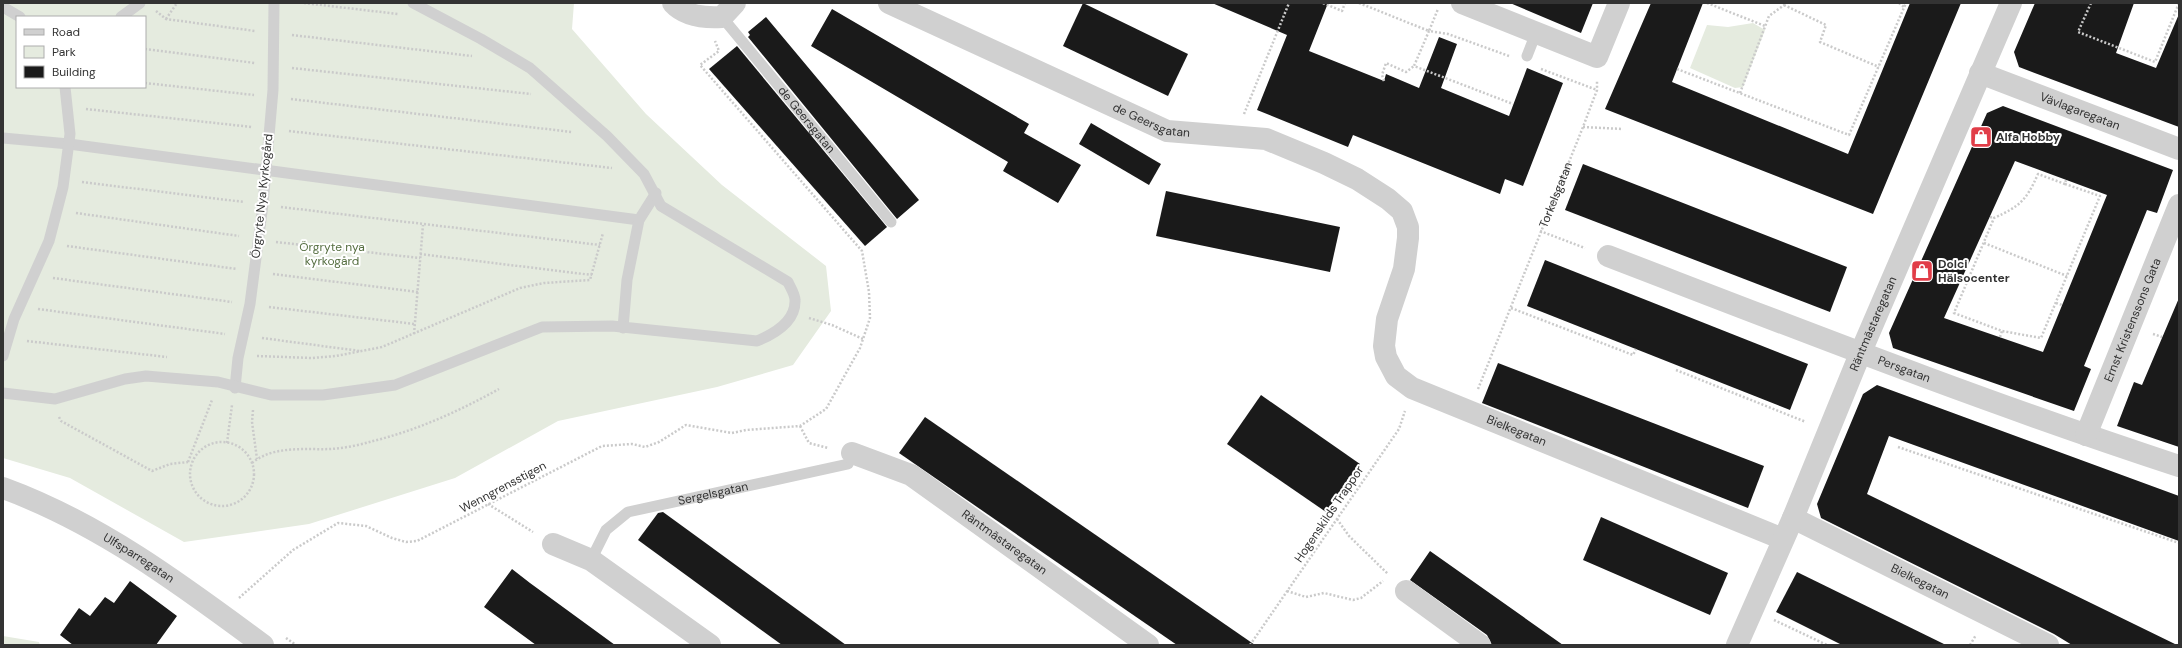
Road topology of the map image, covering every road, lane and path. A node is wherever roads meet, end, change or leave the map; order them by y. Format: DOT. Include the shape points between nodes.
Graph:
graph roads {
  1 [pos="140,3"];
  2 [pos="177,3"];
  3 [pos="274,3"];
  4 [pos="304,3"];
  5 [pos="413,3"];
  6 [pos="673,3"];
  7 [pos="889,3"];
  8 [pos="1289,3"];
  9 [pos="1323,3"];
  10 [pos="1345,3"];
  11 [pos="1359,3"];
  12 [pos="1440,3"];
  13 [pos="1462,3"];
  14 [pos="1618,3"];
  15 [pos="1707,3"];
  16 [pos="1900,3"];
  17 [pos="1906,3"];
  18 [pos="2010,3"];
  19 [pos="2091,3"];
  20 [pos="2179,3"];
  21 [pos="1785,4"];
  22 [pos="3,7"];
  23 [pos="151,7"];
  24 [pos="1904,7"];
  25 [pos="721,13"];
  26 [pos="398,14"];
  27 [pos="18,16"];
  28 [pos="122,16"];
  29 [pos="166,20"];
  30 [pos="1765,26"];
  31 [pos="1429,31"];
  32 [pos="273,33"];
  33 [pos="1536,33"];
  34 [pos="2114,46"];
  35 [pos="146,49"];
  36 [pos="2112,51"];
  37 [pos="1527,56"];
  38 [pos="474,57"];
  39 [pos="1597,57"];
  40 [pos="1515,59"];
  41 [pos="273,66"];
  42 [pos="1414,66"];
  43 [pos="1538,67"];
  44 [pos="1879,67"];
  45 [pos="1677,69"];
  46 [pos="1980,73"];
  47 [pos="1384,81"];
  48 [pos="146,83"];
  49 [pos="65,88"];
  50 [pos="1597,90"];
  51 [pos="1740,93"];
  52 [pos="272,97"];
  53 [pos="562,98"];
  54 [pos="1513,104"];
  55 [pos="67,106"];
  56 [pos="1583,127"];
  57 [pos="269,128"];
  58 [pos="1623,129"];
  59 [pos="606,136"];
  60 [pos="1238,136"];
  61 [pos="3,138"];
  62 [pos="69,144"];
  63 [pos="2179,148"];
  64 [pos="266,171"];
  65 [pos="642,172"];
  66 [pos="64,180"];
  67 [pos="2066,180"];
  68 [pos="2065,184"];
  69 [pos="656,193"];
  70 [pos="263,204"];
  71 [pos="2179,205"];
  72 [pos="606,215"];
  73 [pos="1990,217"];
  74 [pos="1994,218"];
  75 [pos="639,220"];
  76 [pos="891,222"];
  77 [pos="423,225"];
  78 [pos="1408,227"];
  79 [pos="1540,231"];
  80 [pos="1984,243"];
  81 [pos="48,244"];
  82 [pos="600,245"];
  83 [pos="420,254"];
  84 [pos="1608,256"];
  85 [pos="254,271"];
  86 [pos="592,275"];
  87 [pos="34,276"];
  88 [pos="2067,276"];
  89 [pos="418,292"];
  90 [pos="2056,302"];
  91 [pos="250,304"];
  92 [pos="2062,305"];
  93 [pos="20,307"];
  94 [pos="1511,308"];
  95 [pos="415,324"];
  96 [pos="832,325"];
  97 [pos="623,328"];
  98 [pos="2002,331"];
  99 [pos="414,334"];
  100 [pos="243,336"];
  101 [pos="2000,337"];
  102 [pos="8,339"];
  103 [pos="863,340"];
  104 [pos="1636,349"];
  105 [pos="363,351"];
  106 [pos="1860,354"];
  107 [pos="3,356"];
  108 [pos="239,356"];
  109 [pos="172,357"];
  110 [pos="1676,370"];
  111 [pos="218,382"];
  112 [pos="1481,384"];
  113 [pos="235,388"];
  114 [pos="1412,388"];
  115 [pos="499,389"];
  116 [pos="256,391"];
  117 [pos="3,393"];
  118 [pos="50,398"];
  119 [pos="800,426"];
  120 [pos="1829,431"];
  121 [pos="2086,435"];
  122 [pos="227,442"];
  123 [pos="809,443"];
  124 [pos="1898,447"];
  125 [pos="852,453"];
  126 [pos="257,459"];
  127 [pos="188,462"];
  128 [pos="252,462"];
  129 [pos="191,464"];
  130 [pos="2179,466"];
  131 [pos="3,488"];
  132 [pos="487,504"];
  133 [pos="1793,518"];
  134 [pos="1337,519"];
  135 [pos="1783,539"];
  136 [pos="2179,543"];
  137 [pos="553,544"];
  138 [pos="590,560"];
  139 [pos="1287,591"];
  140 [pos="1406,591"];
  141 [pos="236,600"];
  142 [pos="1770,618"];
  143 [pos="263,645"];
  144 [pos="710,645"];
  145 [pos="1148,645"];
  146 [pos="1250,645"];
  147 [pos="1480,645"];
  148 [pos="1737,645"];
  149 [pos="1827,645"];
  150 [pos="2048,645"];
  1 -- 28 [label="lane"];
  2 -- 29 [label="path"];
  3 -- 32 [label="lane, Örgryte Nya Kyrkogård"];
  4 -- 26 [label="path"];
  5 -- 53 [label="lane" via="530,68"];
  6 -- 25 [label="street" via="688,12"];
  7 -- 60 [label="street, de Geersgatan" via="1167,131"];
  8 -- 60 [label="path" via="1246,108"];
  9 -- 10 [label="path" via="1342,11"];
  11 -- 31 [label="path"];
  12 -- 31 [label="path"];
  13 -- 33 [label="street"];
  14 -- 39 [label="street"];
  15 -- 30 [label="path"];
  16 -- 24 [label="path"];
  17 -- 24 [label="path"];
  18 -- 46 [label="street, Räntmästaregatan"];
  19 -- 34 [label="path" via="2078,32"];
  20 -- 34 [label="path" via="2155,62"];
  21 -- 30 [label="path" via="1768,16"];
  21 -- 44 [label="path" via="1826,25 1820,42"];
  22 -- 27 [label="lane"];
  23 -- 29 [label="path"];
  24 -- 44 [label="path"];
  25 -- 76 [label="lane, de Geersgatan"];
  25 -- 103 [label="path" via="719,51 700,65 862,251 869,292 870,318"];
  29 -- 32 [label="path"];
  30 -- 51 [label="path"];
  31 -- 40 [label="path" via="1448,34"];
  31 -- 42 [label="path"];
  32 -- 38 [label="path"];
  32 -- 41 [label="lane, Örgryte Nya Kyrkogård"];
  33 -- 37 [label="lane"];
  33 -- 39 [label="street"];
  34 -- 36 [label="path"];
  35 -- 41 [label="path"];
  39 -- 50 [label="path, Torkelsgatan"];
  41 -- 52 [label="lane, Örgryte Nya Kyrkogård"];
  41 -- 53 [label="path"];
  42 -- 47 [label="path" via="1406,72 1386,63 1382,75"];
  42 -- 54 [label="path"];
  43 -- 50 [label="path"];
  44 -- 51 [label="path" via="1849,136"];
  45 -- 51 [label="path"];
  46 -- 63 [label="street, Vävlagaregatan"];
  46 -- 106 [label="street, Räntmästaregatan"];
  48 -- 52 [label="path"];
  49 -- 55 [label="lane"];
  50 -- 56 [label="path, Torkelsgatan"];
  52 -- 57 [label="lane, Örgryte Nya Kyrkogård"];
  52 -- 59 [label="path"];
  53 -- 59 [label="lane"];
  55 -- 57 [label="path"];
  55 -- 62 [label="lane"];
  56 -- 58 [label="path"];
  56 -- 79 [label="path, Torkelsgatan"];
  57 -- 64 [label="lane, Örgryte Nya Kyrkogård"];
  57 -- 65 [label="path"];
  59 -- 65 [label="lane"];
  60 -- 78 [label="street, de Geersgatan" via="1266,139 1357,179 1402,211"];
  61 -- 62 [label="lane"];
  62 -- 64 [label="lane"];
  62 -- 66 [label="lane"];
  64 -- 70 [label="lane, Örgryte Nya Kyrkogård"];
  64 -- 72 [label="lane"];
  65 -- 69 [label="lane"];
  66 -- 70 [label="path"];
  66 -- 81 [label="lane"];
  67 -- 68 [label="path"];
  68 -- 74 [label="path" via="2038,174 2028,195 2014,209"];
  68 -- 88 [label="path" via="2100,196"];
  69 -- 75 [label="lane"];
  69 -- 97 [label="lane" via="661,206 788,282 795,299 789,320 774,333 756,341"];
  70 -- 77 [label="path"];
  70 -- 85 [label="lane, Örgryte Nya Kyrkogård"];
  71 -- 121 [label="street, Ernst Kristenssons Gata"];
  72 -- 75 [label="lane"];
  72 -- 82 [label="path"];
  73 -- 74 [label="path"];
  74 -- 80 [label="path"];
  75 -- 97 [label="lane" via="626,280"];
  77 -- 82 [label="path"];
  77 -- 83 [label="path"];
  78 -- 114 [label="street, Bielkegatan" via="1404,269 1388,319 1384,346 1386,357 1396,376"];
  79 -- 84 [label="path"];
  79 -- 94 [label="path, Torkelsgatan"];
  80 -- 88 [label="path"];
  80 -- 98 [label="path" via="1954,313"];
  81 -- 85 [label="path"];
  81 -- 87 [label="lane"];
  82 -- 86 [label="path"];
  83 -- 86 [label="path"];
  83 -- 89 [label="path"];
  84 -- 106 [label="street, Persgatan"];
  85 -- 89 [label="path"];
  85 -- 91 [label="lane, Örgryte Nya Kyrkogård"];
  86 -- 99 [label="path" via="590,280 544,283 520,288"];
  87 -- 91 [label="path"];
  87 -- 93 [label="lane"];
  88 -- 90 [label="path"];
  89 -- 95 [label="path"];
  90 -- 92 [label="path"];
  90 -- 98 [label="path" via="2042,338"];
  91 -- 95 [label="path"];
  91 -- 100 [label="lane, Örgryte Nya Kyrkogård"];
  93 -- 100 [label="path"];
  93 -- 102 [label="lane"];
  94 -- 104 [label="path" via="1633,355"];
  94 -- 112 [label="path, Torkelsgatan"];
  95 -- 99 [label="path"];
  96 -- 103 [label="path"];
  97 -- 116 [label="lane" via="542,327 395,385 323,395 270,395"];
  98 -- 101 [label="path"];
  99 -- 105 [label="path" via="382,347"];
  100 -- 105 [label="path"];
  100 -- 108 [label="lane, Örgryte Nya Kyrkogård"];
  102 -- 107 [label="lane"];
  102 -- 109 [label="path"];
  103 -- 119 [label="path" via="826,409"];
  105 -- 108 [label="path" via="312,358"];
  106 -- 120 [label="street, Räntmästaregatan"];
  106 -- 121 [label="street, Persgatan"];
  108 -- 113 [label="lane, Örgryte Nya Kyrkogård"];
  110 -- 120 [label="path"];
  111 -- 113 [label="lane"];
  111 -- 118 [label="lane" via="146,376 125,379 55,399"];
  111 -- 127 [label="path"];
  113 -- 116 [label="lane"];
  113 -- 122 [label="path"];
  114 -- 134 [label="path, Hogenskilds Trappor" via="1405,402 1399,429"];
  114 -- 135 [label="street, Bielkegatan"];
  115 -- 126 [label="path" via="449,416 374,441 332,449 291,449"];
  116 -- 126 [label="path" via="252,422"];
  117 -- 118 [label="lane"];
  118 -- 127 [label="path" via="61,421 152,471 170,464"];
  119 -- 123 [label="path"];
  119 -- 132 [label="path, Wenngrensstigen" via="732,433 686,425 659,442 645,447 632,444 602,446"];
  120 -- 133 [label="street, Räntmästaregatan"];
  121 -- 130 [label="street, Persgatan"];
  122 -- 128 [label="path" via="238,446"];
  122 -- 129 [label="path" via="205,447"];
  124 -- 136 [label="path"];
  125 -- 138 [label="lane, Sergelsgatan" via="848,464 628,512 606,530"];
  125 -- 145 [label="street, Räntmästaregatan" via="911,475"];
  126 -- 128 [label="path"];
  127 -- 129 [label="path"];
  128 -- 129 [label="path" via="252,487 245,497 235,504 223,507 211,505 200,498 193,489 190,477"];
  131 -- 143 [label="street, Ulfsparregatan" via="82,524 178,583"];
  132 -- 137 [label="path"];
  132 -- 141 [label="path, Wenngrensstigen" via="418,541 406,542 366,526 338,523 293,550"];
  133 -- 135 [label="street, Räntmästaregatan"];
  133 -- 150 [label="street, Bielkegatan"];
  134 -- 139 [label="path, Hogenskilds Trappor"];
  134 -- 139 [label="path" via="1350,536 1390,576 1361,598 1353,600 1324,593 1306,597"];
  135 -- 148 [label="street, Räntmästaregatan"];
  137 -- 138 [label="street"];
  138 -- 144 [label="street"];
  139 -- 146 [label="path, Hogenskilds Trappor"];
  140 -- 147 [label="street"];
  142 -- 149 [label="path"];
}
